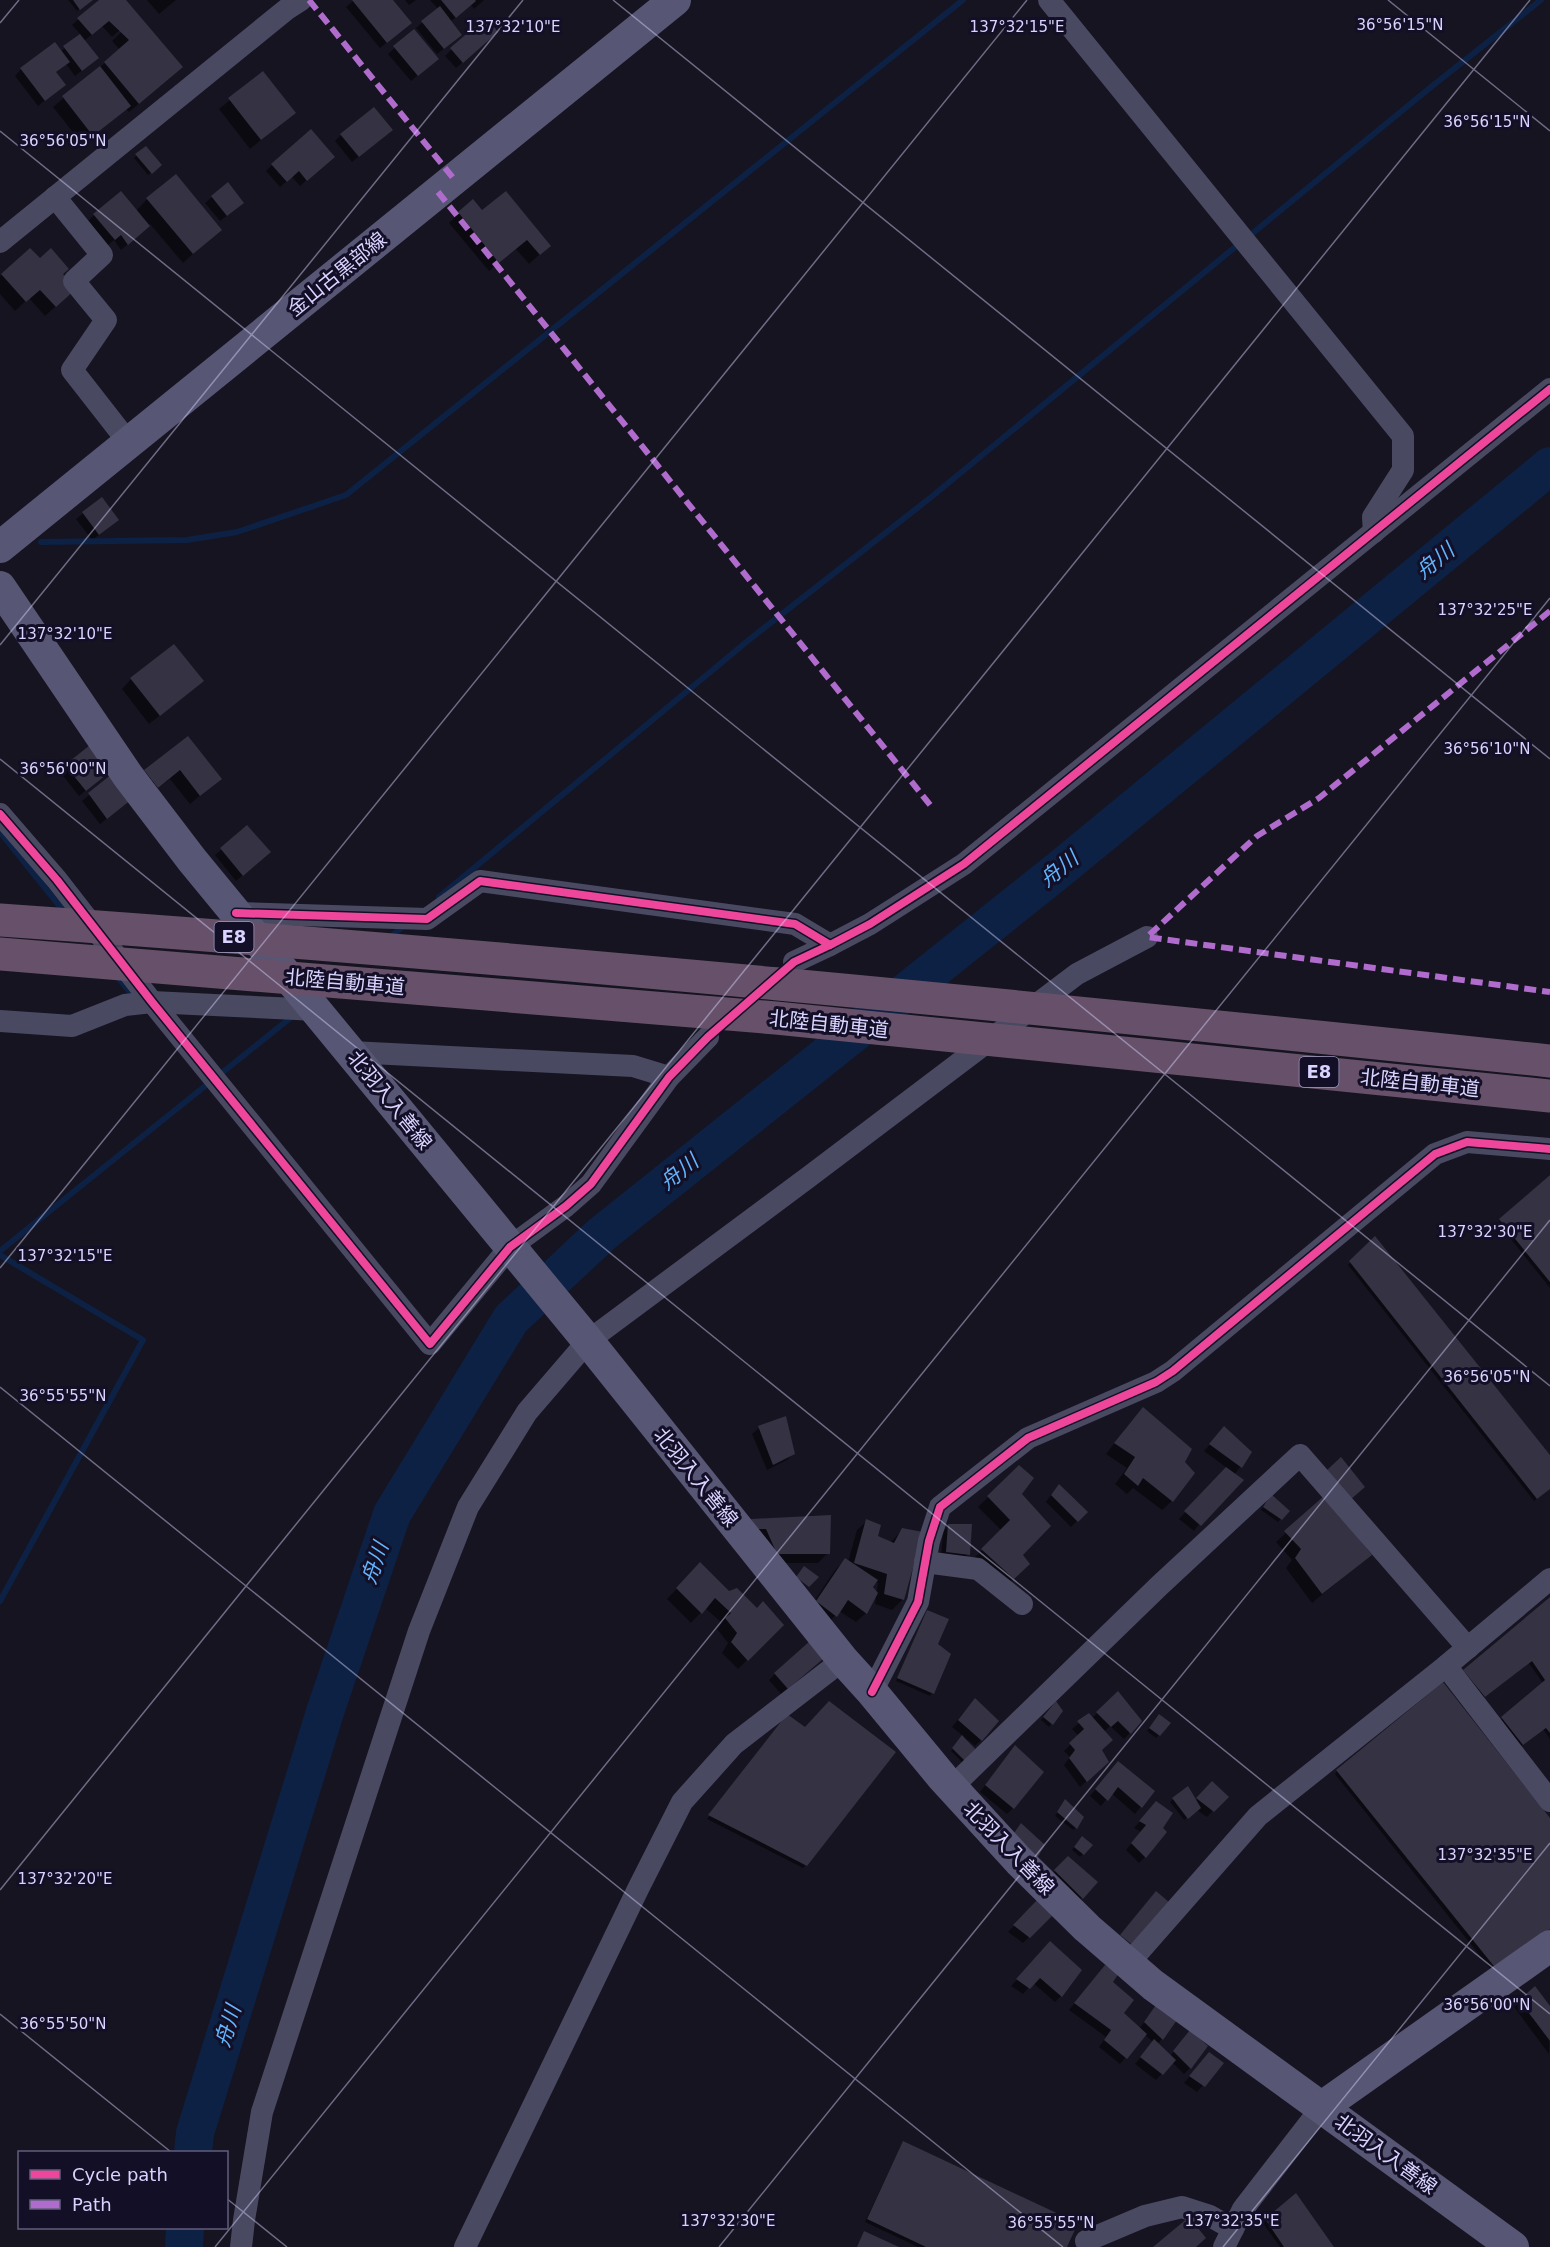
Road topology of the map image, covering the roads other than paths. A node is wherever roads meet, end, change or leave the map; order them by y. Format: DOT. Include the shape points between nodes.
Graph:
graph roads {
  1 [pos="675,0"];
  2 [pos="1049,0"];
  3 [pos="289,3"];
  4 [pos="56,197"];
  5 [pos="0,242"];
  6 [pos="1550,389"];
  7 [pos="129,443"];
  8 [pos="1374,532"];
  9 [pos="0,547"];
  10 [pos="0,587"];
  11 [pos="0,814"];
  12 [pos="236,913"];
  13 [pos="11,920"];
  14 [pos="1147,937"];
  15 [pos="830,945"];
  16 [pos="0,954"];
  17 [pos="798,974"];
  18 [pos="152,1002"];
  19 [pos="317,1010"];
  20 [pos="0,1021"];
  21 [pos="708,1037"];
  22 [pos="351,1052"];
  23 [pos="1550,1061"];
  24 [pos="669,1077"];
  25 [pos="1550,1096"];
  26 [pos="1550,1149"];
  27 [pos="514,1252"];
  28 [pos="588,1341"];
  29 [pos="925,1562"];
  30 [pos="1550,1579"];
  31 [pos="1022,1604"];
  32 [pos="1468,1648"];
  33 [pos="843,1660"];
  34 [pos="1446,1666"];
  35 [pos="872,1692"];
  36 [pos="952,1787"];
  37 [pos="1550,1801"];
  38 [pos="1550,1946"];
  39 [pos="1128,1964"];
  40 [pos="1322,2107"];
  41 [pos="1229,2238"];
  42 [pos="1086,2241"];
  43 [pos="241,2247"];
  44 [pos="465,2247"];
  45 [pos="1512,2247"];
  1 -- 7 [label="main road, 金山古黒部線"];
  2 -- 8 [label="street" via="1403,436 1403,470 1373,517"];
  3 -- 4 [label="street"];
  4 -- 5 [label="street"];
  4 -- 7 [label="street" via="102,255 74,281 106,320 72,370"];
  6 -- 8 [label="street"];
  7 -- 9 [label="main road, 金山古黒部線"];
  8 -- 15 [label="street" via="964,864"];
  10 -- 12 [label="main road, 北羽入入善線" via="128,776"];
  11 -- 18 [label="street"];
  12 -- 15 [label="street" via="427,919 480,881 795,924"];
  12 -- 19 [label="main road, 北羽入入善線"];
  13 -- 17 [label="highway, 北陸自動車道 / E8" via="448,953"];
  14 -- 28 [label="street" via="1077,974"];
  15 -- 17 [label="street"];
  16 -- 25 [label="highway, 北陸自動車道 / E8" via="776,1018"];
  17 -- 23 [label="highway, 北陸自動車道 / E8" via="1130,1017"];
  18 -- 19 [label="street"];
  18 -- 20 [label="street" via="125,1005 72,1026"];
  18 -- 27 [label="street" via="430,1344"];
  19 -- 22 [label="main road, 北羽入入善線"];
  21 -- 24 [label="street"];
  22 -- 24 [label="street" via="633,1066"];
  22 -- 27 [label="main road, 北羽入入善線"];
  24 -- 27 [label="street" via="591,1184"];
  26 -- 29 [label="street" via="1467,1142 1435,1154 1173,1371 1028,1438 940,1507"];
  27 -- 28 [label="main road, 北羽入入善線"];
  28 -- 33 [label="main road, 北羽入入善線"];
  28 -- 43 [label="street" via="526,1412 468,1507 419,1630 262,2112"];
  29 -- 31 [label="street" via="978,1569"];
  29 -- 35 [label="street" via="918,1602"];
  30 -- 32 [label="street"];
  32 -- 34 [label="street"];
  32 -- 36 [label="street" via="1300,1455"];
  33 -- 35 [label="main road, 北羽入入善線"];
  33 -- 44 [label="street" via="734,1744 682,1802"];
  34 -- 37 [label="street"];
  34 -- 39 [label="street" via="1258,1816"];
  35 -- 36 [label="main road, 北羽入入善線"];
  36 -- 39 [label="main road, 北羽入入善線" via="1019,1861"];
  38 -- 40 [label="main road"];
  39 -- 40 [label="main road, 北羽入入善線"];
  40 -- 41 [label="street" via="1243,2209"];
  40 -- 45 [label="main road, 北羽入入善線"];
  41 -- 42 [label="street" via="1210,2216 1182,2207 1145,2216"];
}
